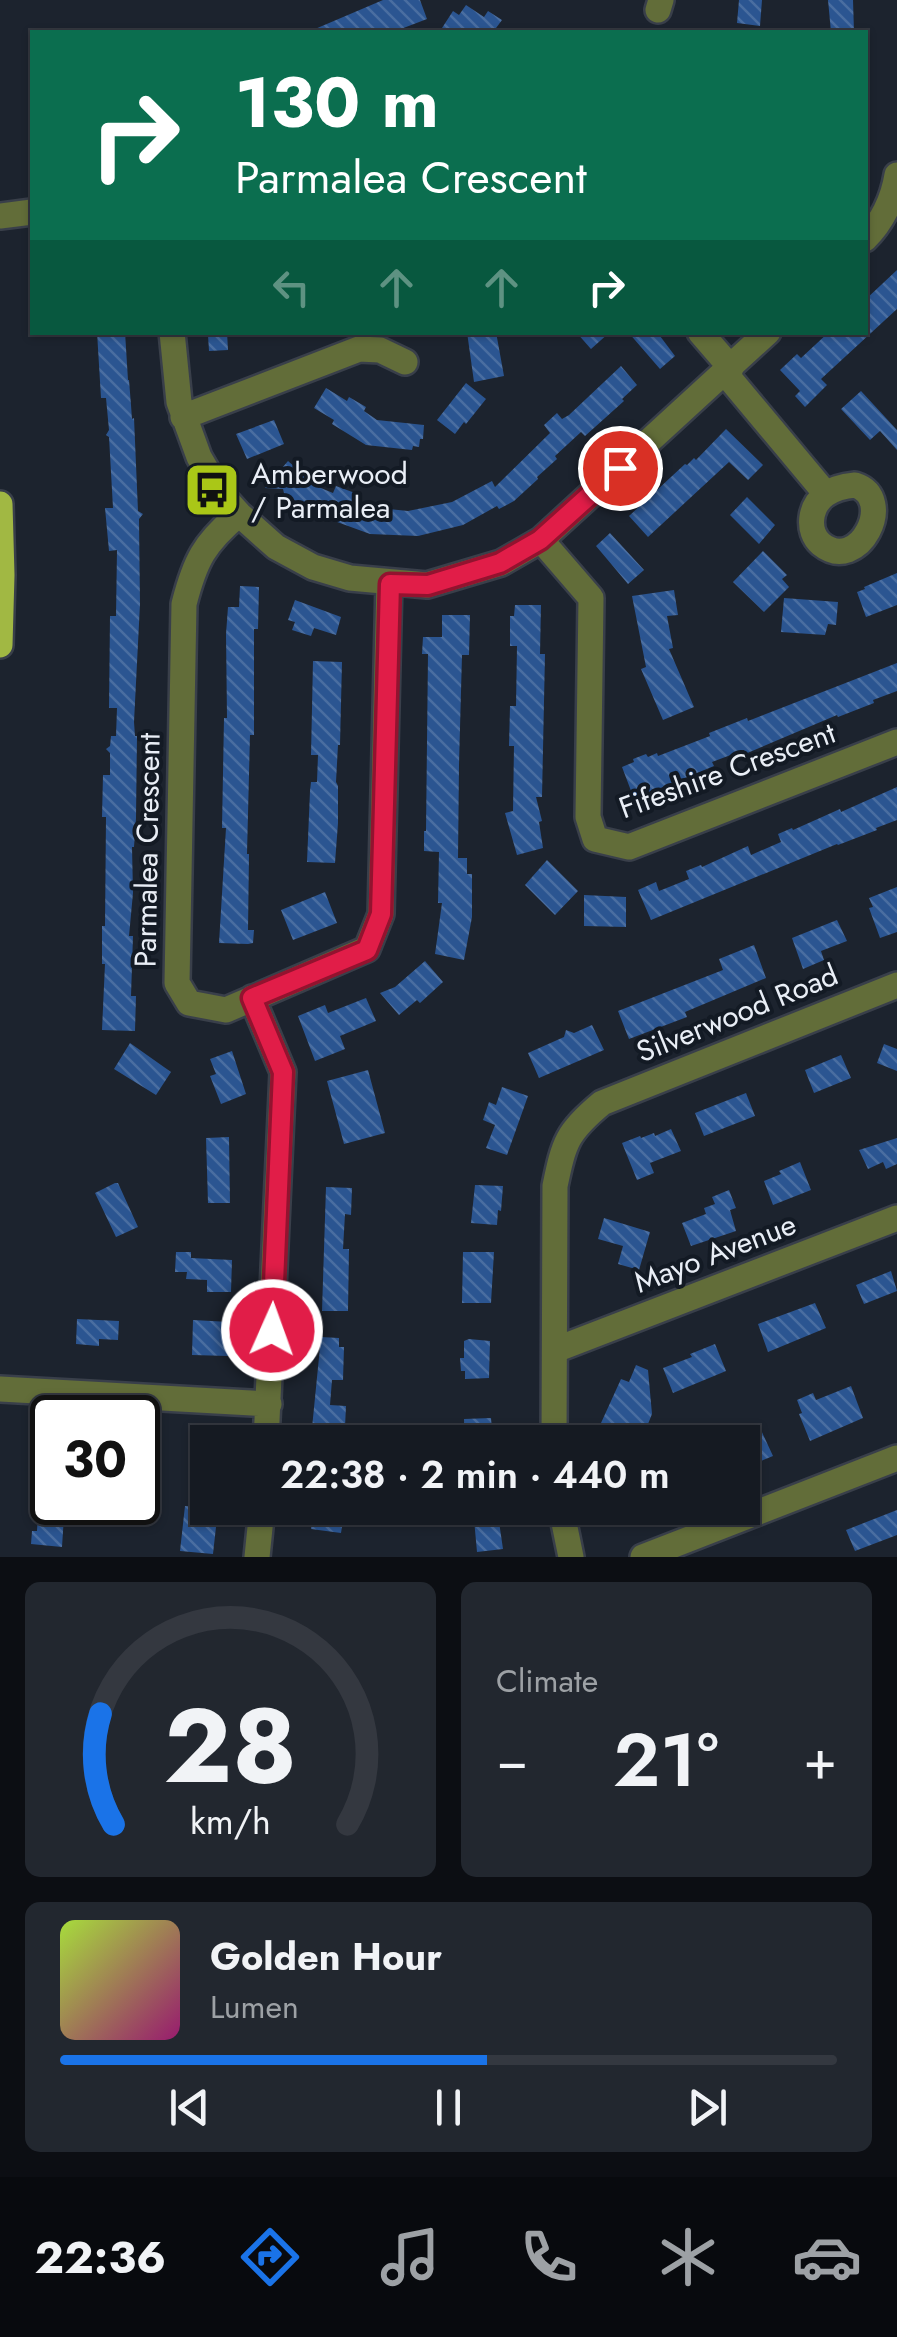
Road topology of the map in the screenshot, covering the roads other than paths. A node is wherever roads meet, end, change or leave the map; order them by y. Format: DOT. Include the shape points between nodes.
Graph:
graph roads {
  1 [pos="896,189"];
  2 [pos="30,212"];
  3 [pos="0,216"];
  4 [pos="868,235"];
  5 [pos="172,335"];
  6 [pos="702,335"];
  7 [pos="765,335"];
  8 [pos="405,362"];
  9 [pos="728,370"];
  10 [pos="183,417"];
  11 [pos="826,494"];
  12 [pos="0,504"];
  13 [pos="239,514"];
  14 [pos="540,540"];
  15 [pos="390,584"];
  16 [pos="0,645"];
  17 [pos="897,742"];
  18 [pos="897,986"];
  19 [pos="252,998"];
  20 [pos="897,1218"];
  21 [pos="556,1350"];
  22 [pos="0,1390"];
  23 [pos="269,1404"];
  24 [pos="267,1425"];
  25 [pos="554,1425"];
  26 [pos="897,1458"];
  27 [pos="260,1525"];
  28 [pos="564,1525"];
  29 [pos="257,1557"];
  30 [pos="571,1557"];
  31 [pos="643,1557"];
  1 -- 4 [label="street"];
  2 -- 3 [label="street"];
  5 -- 10 [label="street"];
  6 -- 9 [label="street"];
  7 -- 9 [label="street"];
  8 -- 10 [label="street" via="359,349"];
  9 -- 11 [label="street"];
  9 -- 14 [label="street"];
  10 -- 13 [label="street" via="199,458"];
  12 -- 16 [label="main road"];
  13 -- 15 [label="street" via="276,547 314,567"];
  13 -- 19 [label="street, Parmalea Crescent" via="214,535 193,567 184,604 177,983 188,1003 226,1010"];
  14 -- 15 [label="street" via="500,563 428,585"];
  14 -- 17 [label="street, Fifeshire Crescent" via="591,598 588,817 594,838 628,848"];
  15 -- 19 [label="street, Parmalea Crescent" via="381,914 367,950"];
  18 -- 21 [label="street, Silverwood Road" via="602,1103 577,1124 555,1186"];
  19 -- 23 [label="street" via="283,1072"];
  20 -- 21 [label="street, Mayo Avenue"];
  21 -- 25 [label="street"];
  22 -- 23 [label="street"];
  23 -- 24 [label="street"];
  26 -- 31 [label="street"];
  27 -- 29 [label="street"];
  28 -- 30 [label="street"];
}
